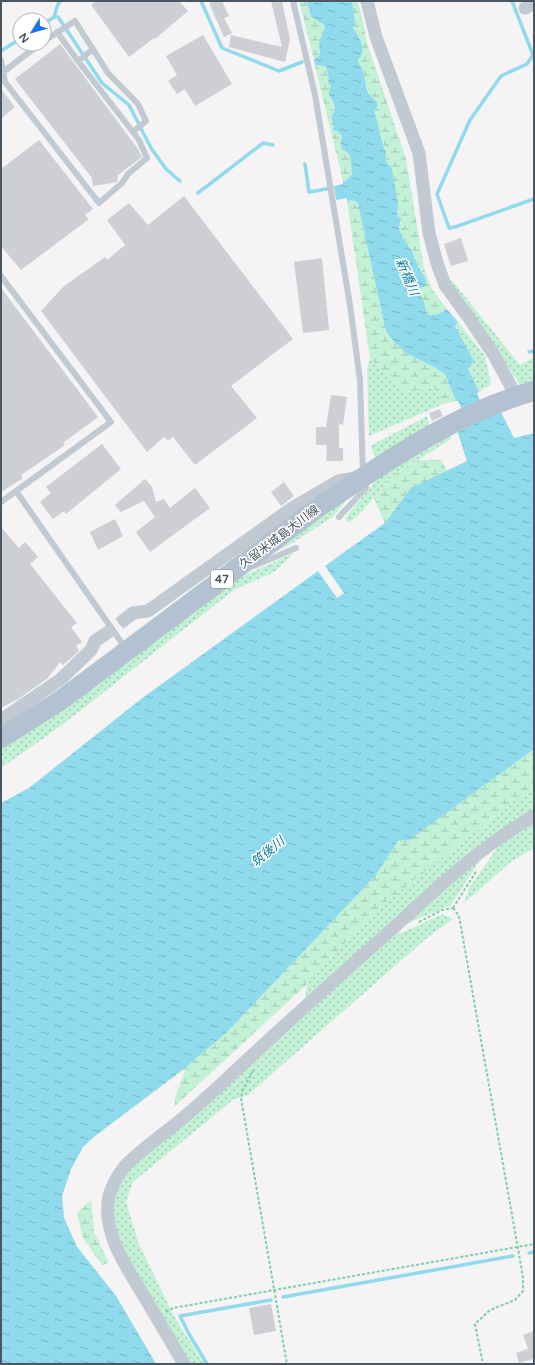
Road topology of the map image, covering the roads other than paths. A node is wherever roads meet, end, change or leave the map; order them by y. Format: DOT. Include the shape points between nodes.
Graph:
graph roads {
  1 [pos="293,1"];
  2 [pos="367,1"];
  3 [pos="57,32"];
  4 [pos="52,35"];
  5 [pos="93,49"];
  6 [pos="29,52"];
  7 [pos="82,58"];
  8 [pos="1,60"];
  9 [pos="3,72"];
  10 [pos="137,128"];
  11 [pos="1,276"];
  12 [pos="517,397"];
  13 [pos="363,476"];
  14 [pos="16,491"];
  15 [pos="1,502"];
  16 [pos="339,517"];
  17 [pos="296,548"];
  18 [pos="235,570"];
  19 [pos="124,620"];
  20 [pos="104,635"];
  21 [pos="127,650"];
  22 [pos="1,720"];
  23 [pos="1,738"];
  24 [pos="534,816"];
  25 [pos="184,1364"];
  1 -- 13 [label="lane" via="315,94 350,305 360,380"];
  2 -- 12 [label="street" via="386,67 419,153 429,233 445,285 494,355"];
  3 -- 4 [label="lane"];
  3 -- 5 [label="lane" via="75,21"];
  3 -- 7 [label="lane"];
  5 -- 7 [label="lane"];
  5 -- 10 [label="lane" via="108,72 138,104 146,121"];
  6 -- 9 [label="lane"];
  7 -- 10 [label="lane"];
  8 -- 9 [label="lane"];
  9 -- 10 [label="lane" via="5,82 99,203 147,158"];
  11 -- 14 [label="lane" via="111,422"];
  12 -- 13 [label="main road, 久留米城島大川線 / 47" via="447,425"];
  13 -- 16 [label="lane" via="366,488"];
  13 -- 18 [label="main road, 久留米城島大川線 / 47"];
  13 -- 19 [label="street" via="338,481 292,508 148,611 133,613"];
  14 -- 15 [label="lane"];
  14 -- 21 [label="lane"];
  17 -- 18 [label="lane" via="248,569"];
  18 -- 21 [label="main road, 久留米城島大川線 / 47"];
  20 -- 22 [label="street" via="95,641 91,650 61,679"];
  21 -- 23 [label="main road, 久留米城島大川線 / 47" via="62,700"];
  24 -- 25 [label="street" via="450,876 200,1104 118,1174 111,1190 108,1207 113,1239 126,1266"];
}
